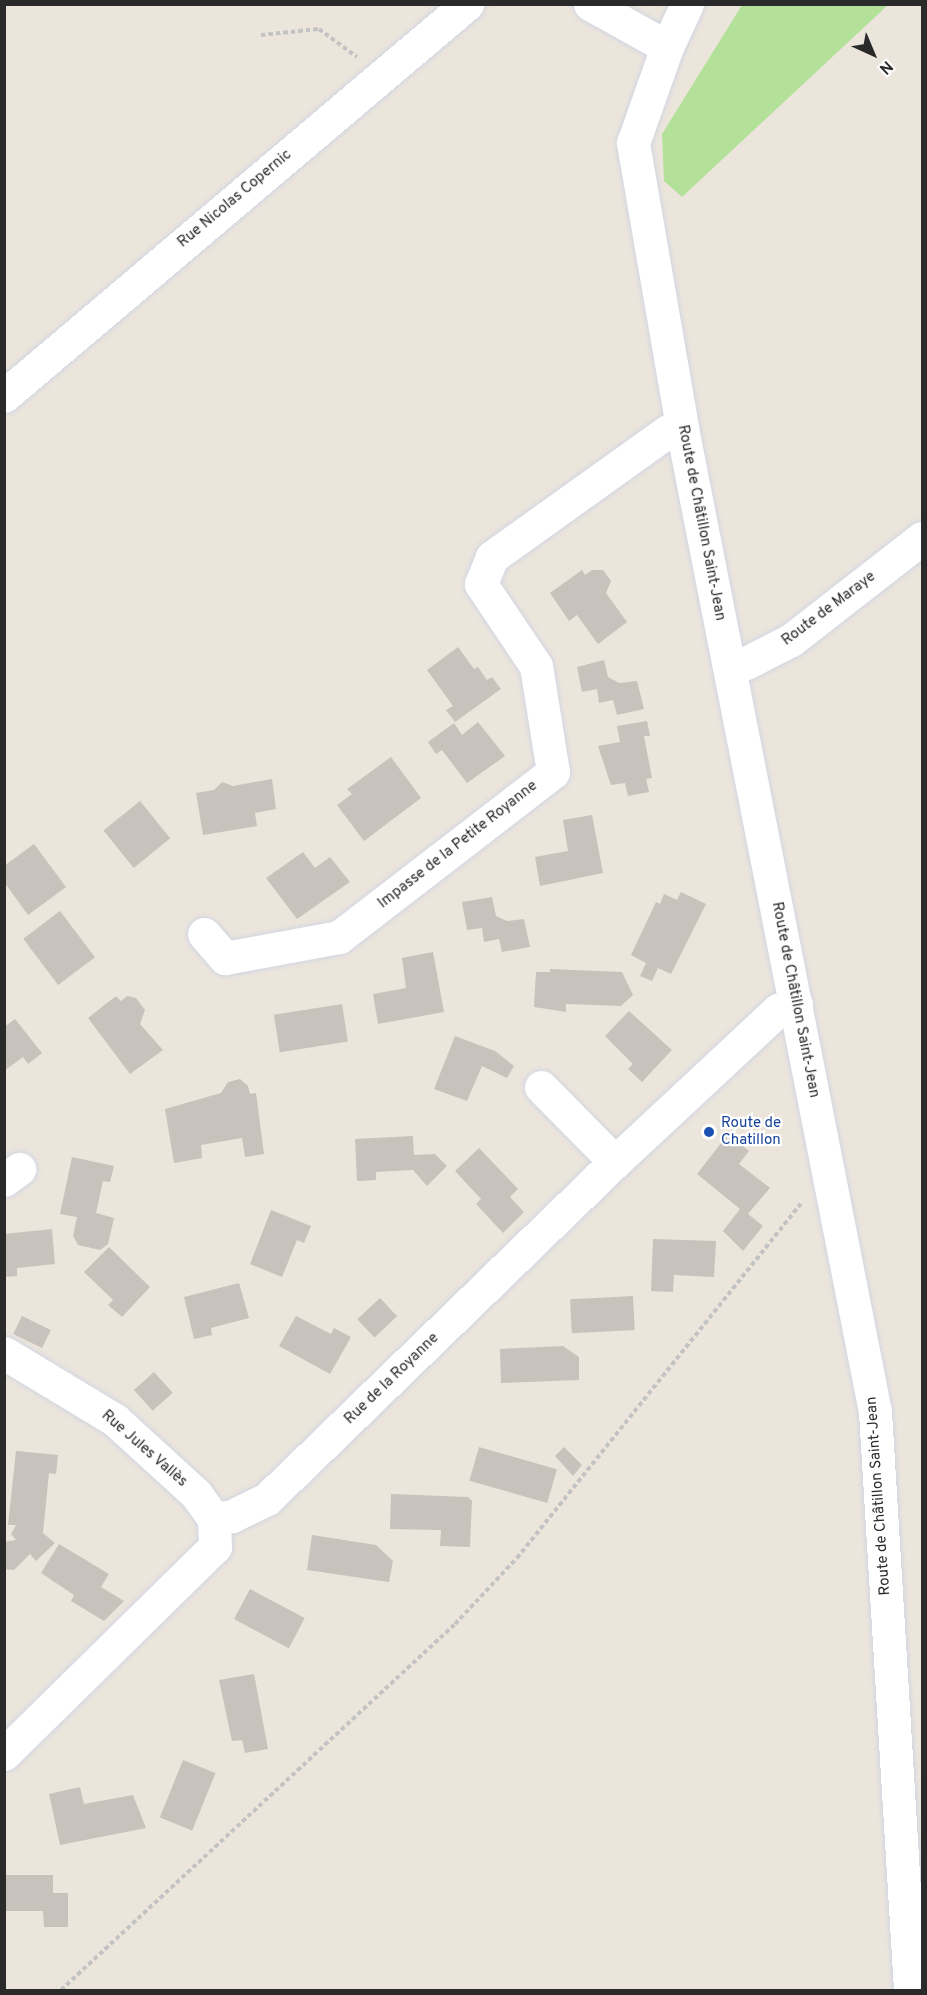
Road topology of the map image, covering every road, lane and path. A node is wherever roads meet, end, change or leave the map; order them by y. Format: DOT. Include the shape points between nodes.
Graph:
graph roads {
  1 [pos="467,4"];
  2 [pos="590,4"];
  3 [pos="676,20"];
  4 [pos="261,35"];
  5 [pos="382,75"];
  6 [pos="4,396"];
  7 [pos="682,428"];
  8 [pos="922,538"];
  9 [pos="729,667"];
  10 [pos="204,934"];
  11 [pos="796,1004"];
  12 [pos="541,1087"];
  13 [pos="615,1162"];
  14 [pos="828,1170"];
  15 [pos="4,1353"];
  16 [pos="214,1519"];
  17 [pos="4,1754"];
  18 [pos="915,1903"];
  19 [pos="61,1990"];
  20 [pos="910,1990"];
  1 -- 5 [label="street, Rue Nicolas Copernic"];
  2 -- 3 [label="street"];
  3 -- 7 [label="street, Route de Châtillon Saint-Jean" via="633,143"];
  4 -- 5 [label="path" via="319,29"];
  5 -- 6 [label="street, Rue Nicolas Copernic"];
  7 -- 9 [label="street, Route de Châtillon Saint-Jean"];
  7 -- 10 [label="street, Impasse de la Petite Royanne" via="668,431 492,558 481,584 537,666 553,772 339,937 225,958"];
  8 -- 9 [label="street, Route de Maraye" via="791,640 746,663"];
  9 -- 11 [label="street, Route de Châtillon Saint-Jean"];
  11 -- 13 [label="street, Rue de la Royanne" via="778,1010"];
  11 -- 14 [label="street, Route de Châtillon Saint-Jean"];
  12 -- 13 [label="street"];
  13 -- 16 [label="street, Rue de la Royanne" via="267,1499 232,1516"];
  14 -- 18 [label="street, Route de Châtillon Saint-Jean" via="875,1412"];
  14 -- 19 [label="path" via="517,1558 455,1624"];
  15 -- 16 [label="street, Rue Jules Vallès" via="115,1420 196,1494"];
  16 -- 17 [label="street" via="215,1547"];
  18 -- 20 [label="street, Route de Châtillon Saint-Jean"];
}
